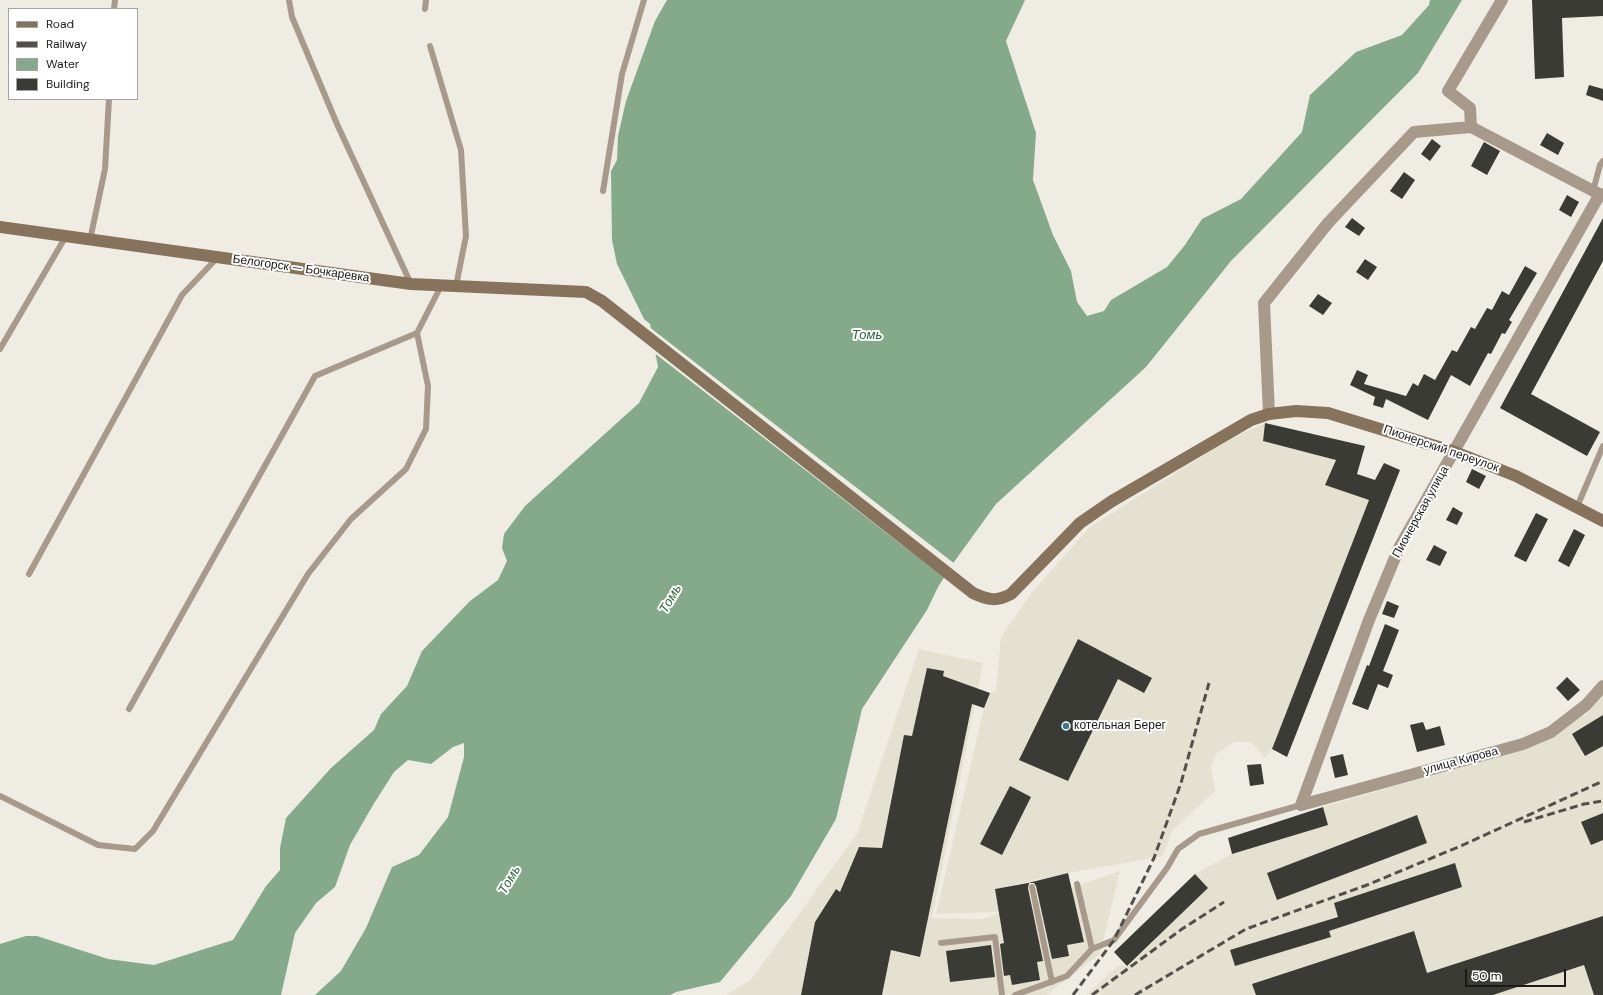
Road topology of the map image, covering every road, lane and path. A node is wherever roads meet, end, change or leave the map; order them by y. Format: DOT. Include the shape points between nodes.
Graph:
graph roads {
  1 [pos="289,0"];
  2 [pos="426,0"];
  3 [pos="644,0"];
  4 [pos="1502,0"];
  5 [pos="425,9"];
  6 [pos="430,46"];
  7 [pos="109,100"];
  8 [pos="1471,128"];
  9 [pos="1603,161"];
  10 [pos="603,191"];
  11 [pos="1599,193"];
  12 [pos="0,227"];
  13 [pos="66,236"];
  14 [pos="90,240"];
  15 [pos="218,257"];
  16 [pos="411,284"];
  17 [pos="441,286"];
  18 [pos="456,286"];
  19 [pos="417,333"];
  20 [pos="0,348"];
  21 [pos="1269,414"];
  22 [pos="1603,446"];
  23 [pos="1455,452"];
  24 [pos="1577,508"];
  25 [pos="1603,521"];
  26 [pos="28,574"];
  27 [pos="973,593"];
  28 [pos="1603,686"];
  29 [pos="129,709"];
  30 [pos="0,796"];
  31 [pos="1301,805"];
  32 [pos="1077,884"];
  33 [pos="1032,887"];
  34 [pos="941,943"];
  35 [pos="1092,949"];
  36 [pos="1052,982"];
  37 [pos="1002,995"];
  38 [pos="1015,995"];
  1 -- 16 [label="lane" via="292,17 337,124"];
  2 -- 5 [label="lane"];
  3 -- 10 [label="lane" via="622,74"];
  4 -- 8 [label="street" via="1448,90 1470,108"];
  6 -- 18 [label="lane" via="461,150 466,236"];
  7 -- 14 [label="lane" via="105,169"];
  8 -- 11 [label="street"];
  8 -- 21 [label="street" via="1414,132 1328,223 1264,303"];
  9 -- 11 [label="lane" via="1600,165"];
  11 -- 23 [label="street, Пионерская улица"];
  12 -- 13 [label="main road, Белогорск — Бочкаревка"];
  13 -- 14 [label="main road, Белогорск — Бочкаревка"];
  13 -- 20 [label="lane"];
  14 -- 15 [label="main road, Белогорск — Бочкаревка"];
  15 -- 16 [label="main road, Белогорск — Бочкаревка"];
  15 -- 26 [label="lane" via="182,294"];
  16 -- 17 [label="main road, Белогорск — Бочкаревка"];
  17 -- 18 [label="main road, Белогорск — Бочкаревка"];
  17 -- 19 [label="lane"];
  18 -- 27 [label="main road, Белогорск — Бочкаревка" via="586,292 602,301"];
  19 -- 29 [label="lane" via="315,376"];
  19 -- 30 [label="lane" via="428,386 426,429 406,469 351,519 308,574 153,831 135,849 98,845"];
  21 -- 23 [label="main road, Пионерский переулок" via="1296,411 1328,413"];
  21 -- 27 [label="main road, Пионерский переулок" via="1251,420 1112,501 1080,523 1011,594 1001,599 986,599"];
  22 -- 24 [label="lane"];
  23 -- 24 [label="main road, Пионерский переулок" via="1516,476"];
  23 -- 31 [label="street, Пионерская улица" via="1399,548 1369,620"];
  24 -- 25 [label="main road, Пионерский переулок"];
  28 -- 31 [label="street, улица Кирова" via="1586,705 1551,732 1523,744"];
  31 -- 35 [label="lane" via="1199,834 1178,849 1114,940"];
  32 -- 35 [label="lane"];
  33 -- 36 [label="lane"];
  34 -- 37 [label="lane" via="995,937"];
  35 -- 36 [label="lane" via="1067,976"];
  36 -- 38 [label="lane"];
}
